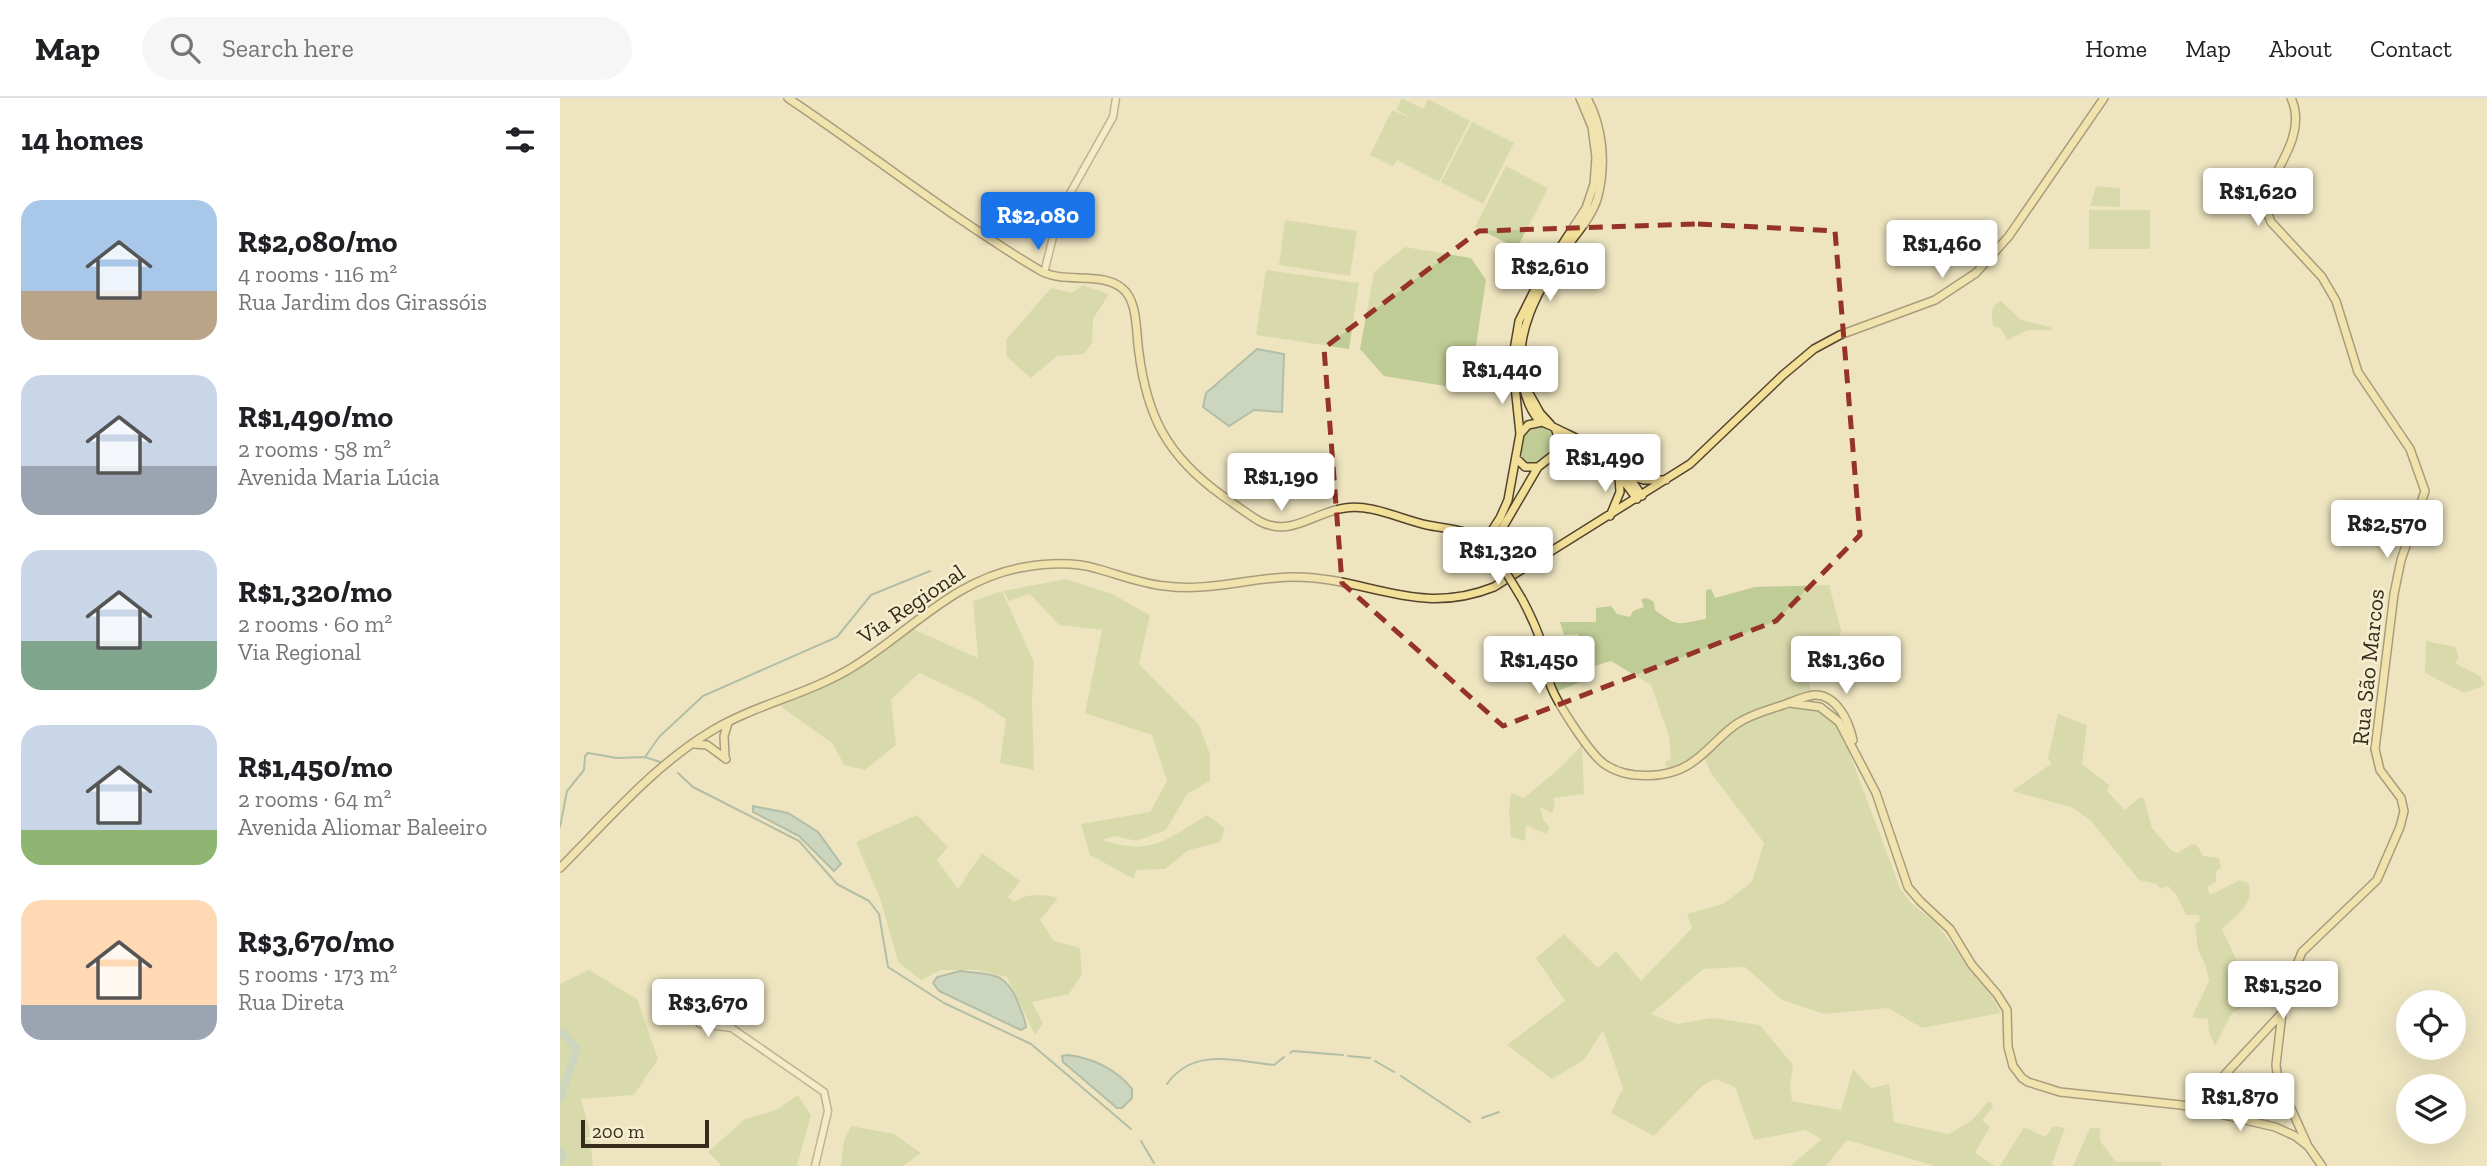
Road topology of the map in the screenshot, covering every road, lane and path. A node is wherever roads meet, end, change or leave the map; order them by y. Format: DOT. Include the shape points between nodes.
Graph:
graph roads {
  1 [pos="788,98"];
  2 [pos="1116,98"];
  3 [pos="1580,98"];
  4 [pos="1587,98"];
  5 [pos="2104,98"];
  6 [pos="2291,98"];
  7 [pos="1044,273"];
  8 [pos="1521,379"];
  9 [pos="1542,422"];
  10 [pos="1554,427"];
  11 [pos="1520,434"];
  12 [pos="1556,453"];
  13 [pos="1516,458"];
  14 [pos="1538,467"];
  15 [pos="1618,473"];
  16 [pos="1629,475"];
  17 [pos="1667,480"];
  18 [pos="1640,497"];
  19 [pos="1610,516"];
  20 [pos="1490,531"];
  21 [pos="1472,535"];
  22 [pos="1496,539"];
  23 [pos="1486,545"];
  24 [pos="1497,558"];
  25 [pos="728,722"];
  26 [pos="687,746"];
  27 [pos="560,868"];
  28 [pos="2282,1013"];
  29 [pos="732,1028"];
  30 [pos="2265,1033"];
  31 [pos="2279,1043"];
  32 [pos="2204,1097"];
  33 [pos="2183,1106"];
  34 [pos="2203,1111"];
  35 [pos="2294,1117"];
  36 [pos="2284,1130"];
  37 [pos="2308,1146"];
  38 [pos="815,1166"];
  39 [pos="2322,1166"];
  1 -- 7 [label="main road"];
  2 -- 7 [label="street" via="1113,117 1059,213"];
  3 -- 11 [label="main road" via="1592,127 1594,184 1587,206 1519,321 1514,349"];
  4 -- 8 [label="main road" via="1600,129 1597,198 1530,310 1521,339"];
  5 -- 17 [label="main road, Via Regional" via="2009,236 1976,273 1936,300 1814,349 1701,455"];
  6 -- 28 [label="main road, Rua São Marcos" via="2298,115 2296,129 2267,191 2268,216 2322,277 2336,301 2358,372 2410,449 2425,491 2398,575 2375,749 2379,767 2403,803 2403,819 2380,876 2302,952"];
  7 -- 21 [label="main road" via="1106,281 1127,294 1134,312 1146,394 1164,436 1198,477 1256,519 1287,527 1336,510 1358,508"];
  8 -- 9 [label="main road" via="1532,410"];
  8 -- 10 [label="main road" via="1540,413"];
  9 -- 10 [label="main road"];
  9 -- 11 [label="main road" via="1528,425"];
  10 -- 12 [label="main road" via="1560,442"];
  10 -- 16 [label="main road" via="1605,452"];
  11 -- 13 [label="main road"];
  12 -- 14 [label="main road"];
  12 -- 15 [label="main road" via="1575,449 1595,453"];
  13 -- 14 [label="main road" via="1525,467"];
  13 -- 20 [label="main road" via="1508,500"];
  14 -- 22 [label="main road"];
  15 -- 18 [label="main road"];
  15 -- 19 [label="main road" via="1620,492"];
  16 -- 17 [label="main road"];
  16 -- 18 [label="main road"];
  17 -- 18 [label="main road, Via Regional"];
  18 -- 19 [label="main road, Via Regional"];
  19 -- 25 [label="main road, Via Regional" via="1509,579 1479,593 1432,600 1321,578 1181,588 1073,564 1023,567 954,594 844,672"];
  20 -- 21 [label="main road"];
  20 -- 23 [label="main road"];
  21 -- 23 [label="main road"];
  22 -- 23 [label="main road"];
  22 -- 24 [label="main road"];
  23 -- 24 [label="main road"];
  24 -- 33 [label="main road, bridge" via="1531,616 1550,687 1596,757 1614,770 1646,775 1674,771 1693,762 1738,723 1814,695 1834,704 1847,720 1908,887 1950,929 2007,1010 2009,1054 2022,1078 2060,1092"];
  25 -- 26 [label="main road, Via Regional"];
  25 -- 26 [label="main road" via="725,758 705,743"];
  26 -- 27 [label="main road, Via Regional"];
  28 -- 30 [label="main road"];
  28 -- 31 [label="main road"];
  29 -- 29 [label="street" via="704,1009 695,1017 701,1024"];
  29 -- 38 [label="street" via="824,1092 828,1111"];
  30 -- 31 [label="main road" via="2276,1033"];
  30 -- 32 [label="main road"];
  31 -- 35 [label="main road" via="2278,1080"];
  32 -- 33 [label="main road"];
  32 -- 34 [label="main road" via="2200,1103"];
  33 -- 34 [label="main road"];
  34 -- 36 [label="main road"];
  35 -- 36 [label="main road"];
  35 -- 37 [label="main road"];
  36 -- 37 [label="main road"];
  37 -- 39 [label="main road"];
}
